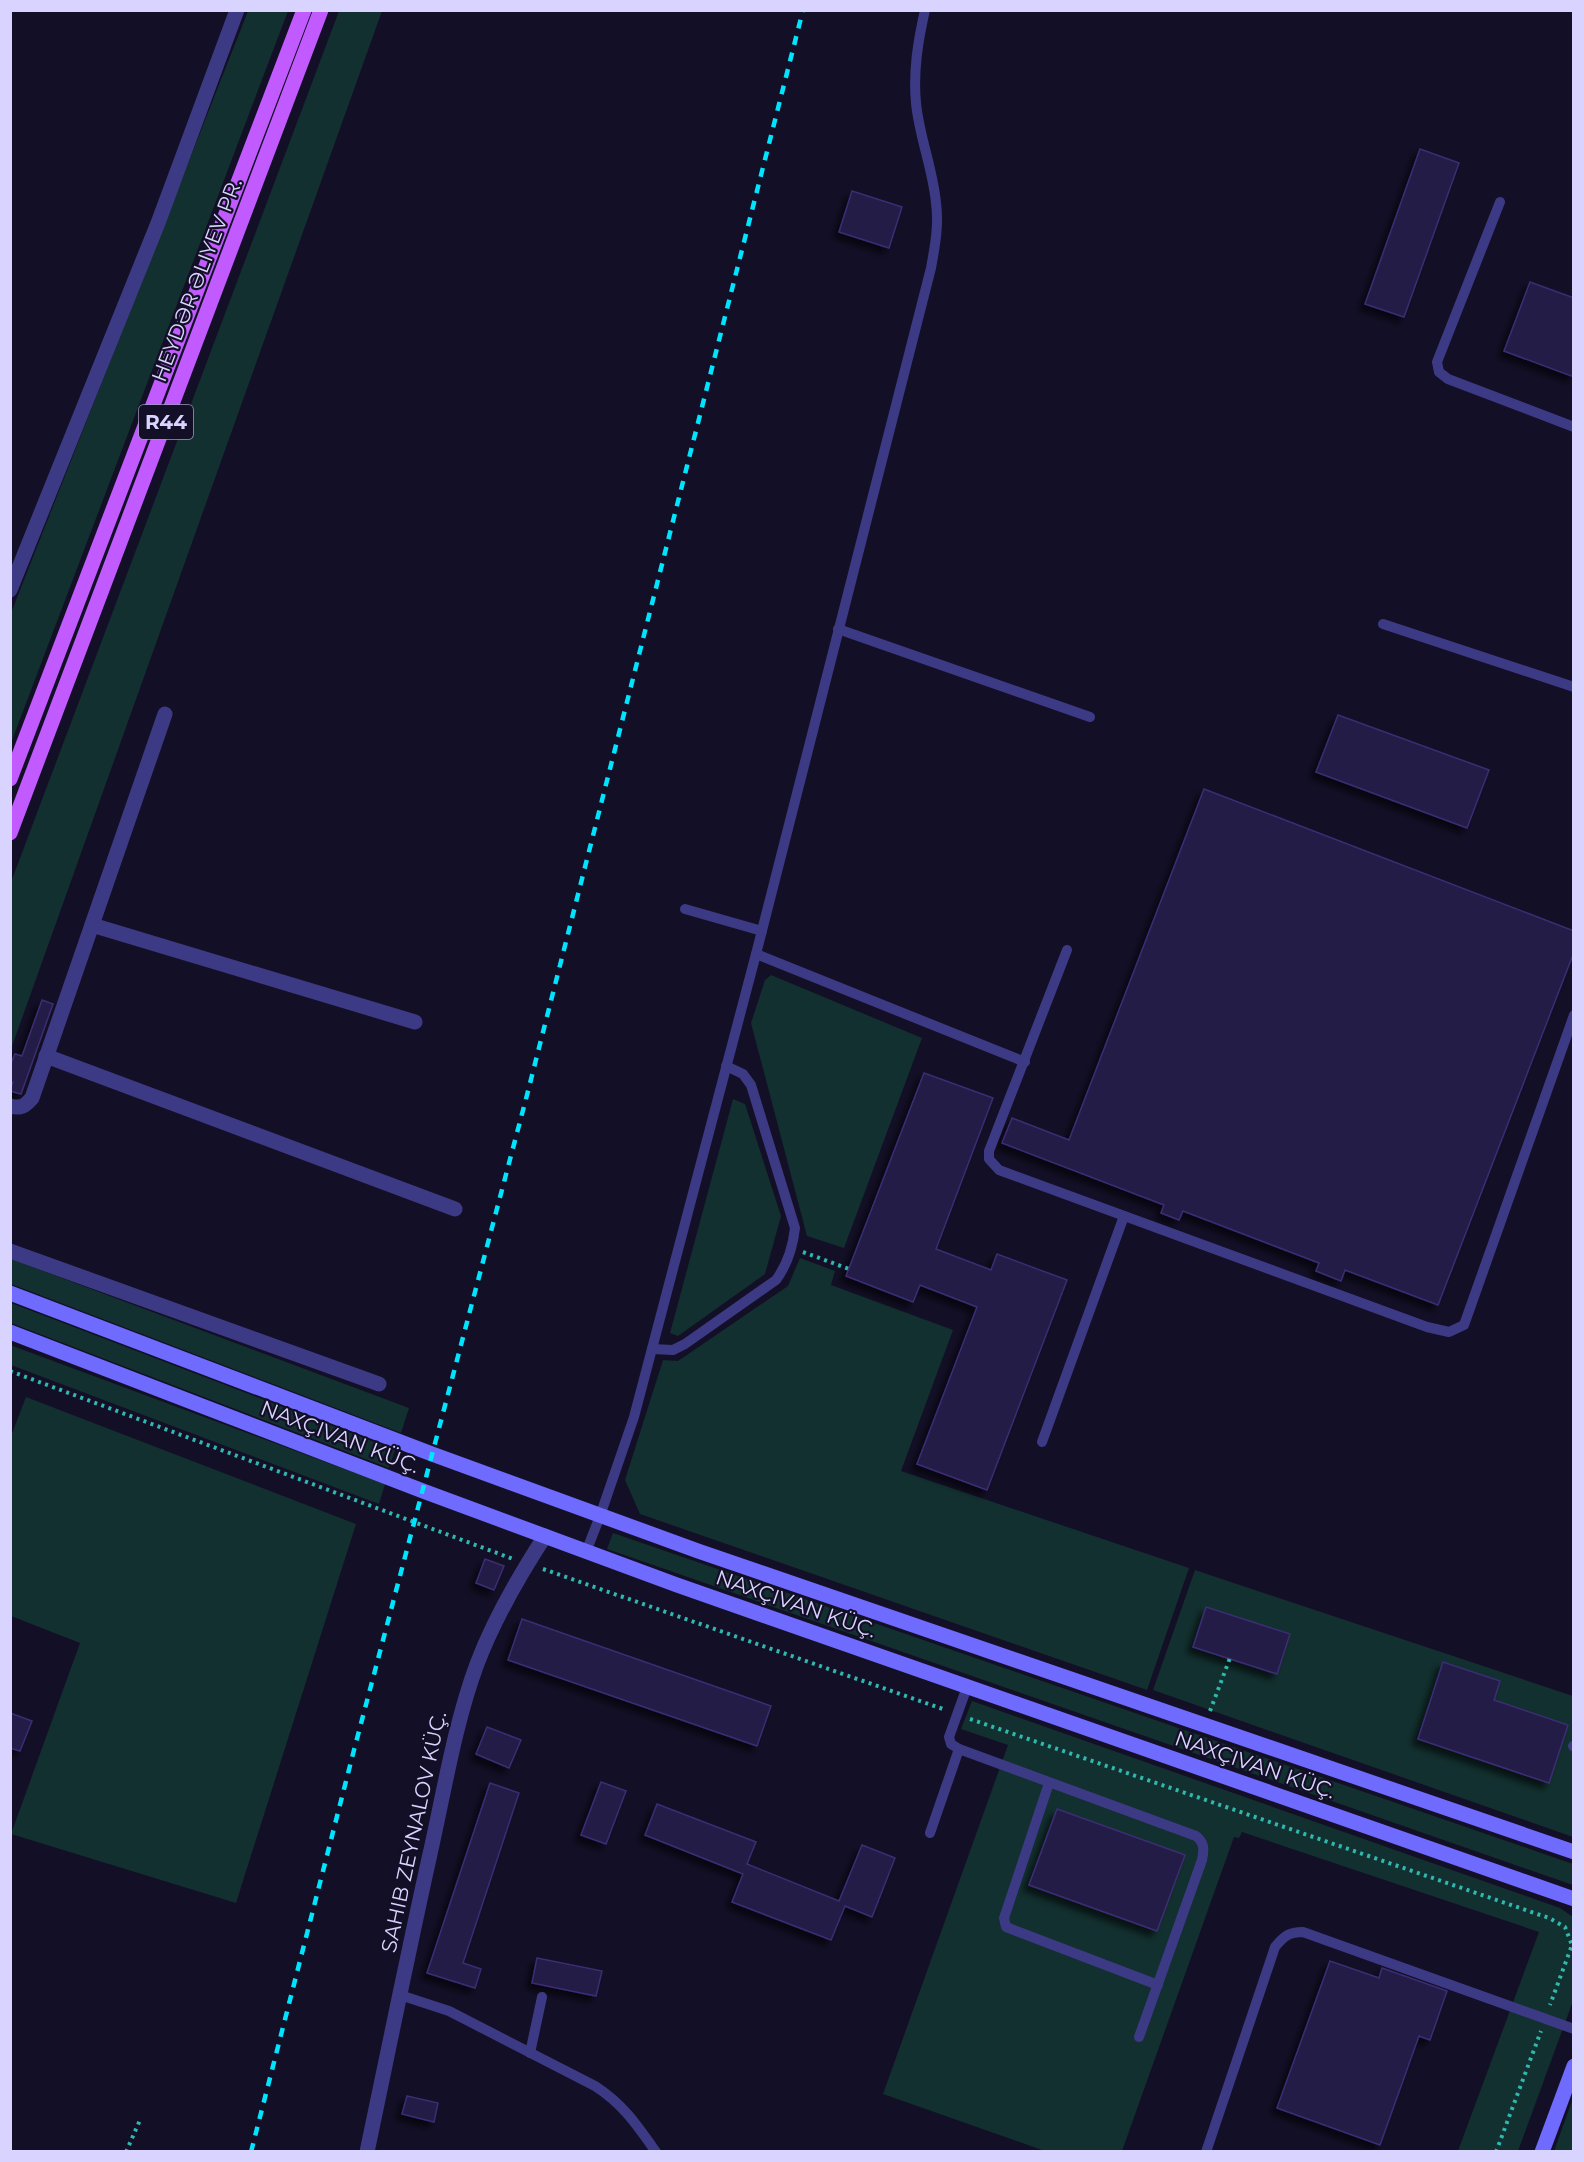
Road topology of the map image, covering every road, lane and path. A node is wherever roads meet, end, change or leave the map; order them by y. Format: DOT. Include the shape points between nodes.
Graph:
graph roads {
  1 [pos="237,10"];
  2 [pos="304,10"];
  3 [pos="321,10"];
  4 [pos="926,10"];
  5 [pos="1500,202"];
  6 [pos="1574,427"];
  7 [pos="10,590"];
  8 [pos="1383,624"];
  9 [pos="838,629"];
  10 [pos="1574,687"];
  11 [pos="165,714"];
  12 [pos="1090,717"];
  13 [pos="10,779"];
  14 [pos="10,833"];
  15 [pos="685,909"];
  16 [pos="92,925"];
  17 [pos="762,931"];
  18 [pos="1067,950"];
  19 [pos="756,954"];
  20 [pos="1574,1015"];
  21 [pos="415,1022"];
  22 [pos="46,1056"];
  23 [pos="1025,1062"];
  24 [pos="726,1066"];
  25 [pos="10,1106"];
  26 [pos="455,1209"];
  27 [pos="1124,1216"];
  28 [pos="791,1248"];
  29 [pos="10,1251"];
  30 [pos="849,1269"];
  31 [pos="10,1293"];
  32 [pos="10,1332"];
  33 [pos="652,1349"];
  34 [pos="10,1371"];
  35 [pos="379,1384"];
  36 [pos="1042,1442"];
  37 [pos="600,1516"];
  38 [pos="545,1536"];
  39 [pos="586,1552"];
  40 [pos="527,1564"];
  41 [pos="1230,1658"];
  42 [pos="967,1687"];
  43 [pos="958,1714"];
  44 [pos="1204,1725"];
  45 [pos="959,1749"];
  46 [pos="1049,1783"];
  47 [pos="930,1833"];
  48 [pos="1574,1852"];
  49 [pos="1574,1899"];
  50 [pos="1158,1984"];
  51 [pos="400,1995"];
  52 [pos="542,1997"];
  53 [pos="1545,2019"];
  54 [pos="1574,2029"];
  55 [pos="1139,2037"];
  56 [pos="530,2053"];
  57 [pos="1574,2066"];
  58 [pos="140,2120"];
  59 [pos="126,2151"];
  60 [pos="367,2151"];
  61 [pos="656,2151"];
  62 [pos="1206,2151"];
  63 [pos="1496,2151"];
  64 [pos="1542,2151"];
  1 -- 7 [label="street" via="158,223"];
  2 -- 13 [label="main road, HEYDƏR ƏLIYEV PR. / R44"];
  3 -- 14 [label="main road, HEYDƏR ƏLIYEV PR. / R44"];
  4 -- 9 [label="lane" via="915,71 916,104 936,203 937,236"];
  5 -- 6 [label="lane" via="1437,362 1439,372 1448,379"];
  8 -- 10 [label="lane"];
  9 -- 12 [label="lane"];
  9 -- 17 [label="lane"];
  11 -- 16 [label="street"];
  15 -- 17 [label="lane"];
  16 -- 21 [label="street"];
  16 -- 22 [label="street"];
  17 -- 19 [label="lane"];
  18 -- 23 [label="lane"];
  19 -- 23 [label="lane"];
  19 -- 24 [label="lane"];
  20 -- 27 [label="lane" via="1464,1325 1449,1332"];
  22 -- 25 [label="street" via="32,1098 25,1106"];
  22 -- 26 [label="street"];
  23 -- 27 [label="lane" via="989,1159 999,1170"];
  24 -- 28 [label="lane" via="743,1074 751,1085 795,1228"];
  24 -- 33 [label="lane"];
  27 -- 36 [label="lane"];
  28 -- 30 [label="path"];
  28 -- 33 [label="lane" via="776,1280 685,1344 673,1350"];
  29 -- 35 [label="street"];
  31 -- 37 [label="main road"];
  32 -- 38 [label="main road"];
  33 -- 37 [label="lane" via="634,1418"];
  34 -- 40 [label="path"];
  37 -- 39 [label="lane"];
  37 -- 44 [label="main road"];
  38 -- 39 [label="main road"];
  38 -- 40 [label="street, SAHIB ZEYNALOV KÜÇ."];
  39 -- 42 [label="main road"];
  40 -- 43 [label="path"];
  40 -- 51 [label="street, SAHIB ZEYNALOV KÜÇ." via="489,1636 465,1702"];
  41 -- 44 [label="path"];
  42 -- 43 [label="lane"];
  42 -- 49 [label="main road"];
  43 -- 45 [label="lane" via="949,1737"];
  43 -- 53 [label="path" via="1549,1918 1565,1927 1572,1945"];
  44 -- 48 [label="main road"];
  45 -- 46 [label="lane"];
  45 -- 47 [label="lane"];
  46 -- 50 [label="lane" via="1004,1918 1006,1927"];
  46 -- 50 [label="lane" via="1202,1841 1202,1860"];
  50 -- 55 [label="lane"];
  51 -- 56 [label="lane" via="448,2011"];
  51 -- 60 [label="street, SAHIB ZEYNALOV KÜÇ."];
  52 -- 56 [label="lane"];
  53 -- 54 [label="lane"];
  53 -- 62 [label="lane" via="1303,1932 1291,1932 1275,1947"];
  53 -- 63 [label="path"];
  56 -- 61 [label="lane" via="614,2098"];
  57 -- 64 [label="main road"];
  58 -- 59 [label="path"];
}
